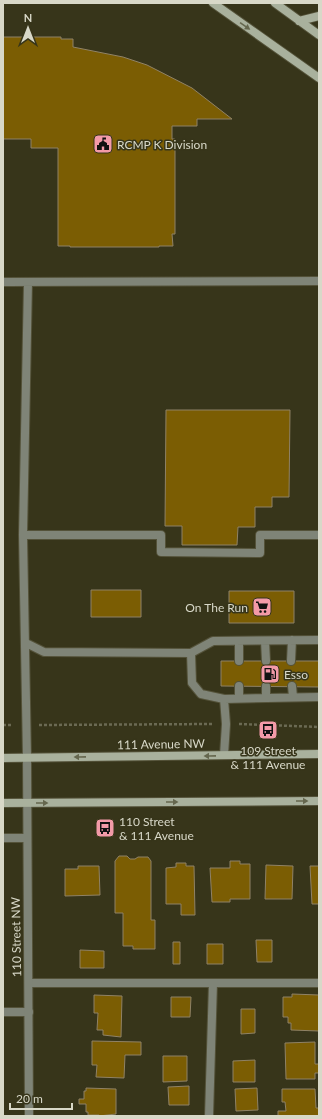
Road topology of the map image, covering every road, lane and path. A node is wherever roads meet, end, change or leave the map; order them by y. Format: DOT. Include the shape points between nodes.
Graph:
graph roads {
  1 [pos="213,3"];
  2 [pos="275,3"];
  3 [pos="319,16"];
  4 [pos="299,21"];
  5 [pos="319,34"];
  6 [pos="319,78"];
  7 [pos="319,281"];
  8 [pos="3,282"];
  9 [pos="28,282"];
  10 [pos="23,535"];
  11 [pos="319,535"];
  12 [pos="292,640"];
  13 [pos="319,640"];
  14 [pos="239,641"];
  15 [pos="265,641"];
  16 [pos="26,643"];
  17 [pos="191,653"];
  18 [pos="239,661"];
  19 [pos="266,661"];
  20 [pos="291,661"];
  21 [pos="239,686"];
  22 [pos="266,686"];
  23 [pos="292,686"];
  24 [pos="293,697"];
  25 [pos="319,697"];
  26 [pos="239,698"];
  27 [pos="266,698"];
  28 [pos="224,699"];
  29 [pos="226,724"];
  30 [pos="3,725"];
  31 [pos="27,725"];
  32 [pos="319,727"];
  33 [pos="319,754"];
  34 [pos="224,756"];
  35 [pos="3,758"];
  36 [pos="27,758"];
  37 [pos="319,801"];
  38 [pos="3,803"];
  39 [pos="27,803"];
  40 [pos="3,838"];
  41 [pos="27,838"];
  42 [pos="29,983"];
  43 [pos="213,983"];
  44 [pos="319,983"];
  45 [pos="3,1012"];
  46 [pos="29,1012"];
  47 [pos="29,1116"];
  48 [pos="209,1116"];
  1 -- 6 [label="main road, one-way"];
  2 -- 4 [label="main road"];
  3 -- 4 [label="main road"];
  4 -- 5 [label="main road"];
  7 -- 9 [label="street"];
  8 -- 9 [label="street"];
  9 -- 10 [label="street, 110 Street NW"];
  10 -- 11 [label="street" via="161,535 161,552 260,553 260,535"];
  10 -- 16 [label="street, 110 Street NW"];
  12 -- 13 [label="street"];
  12 -- 15 [label="street"];
  12 -- 20 [label="street"];
  14 -- 15 [label="street"];
  14 -- 17 [label="street" via="213,641"];
  14 -- 18 [label="street"];
  15 -- 19 [label="street"];
  16 -- 17 [label="street" via="44,652"];
  16 -- 31 [label="street, 110 Street NW"];
  17 -- 28 [label="street" via="192,683 201,694"];
  21 -- 26 [label="street"];
  22 -- 27 [label="street"];
  23 -- 24 [label="street"];
  24 -- 25 [label="street"];
  24 -- 27 [label="street"];
  26 -- 27 [label="street"];
  26 -- 28 [label="street"];
  28 -- 29 [label="street"];
  29 -- 31 [label="path"];
  29 -- 32 [label="path"];
  29 -- 34 [label="street"];
  30 -- 31 [label="path"];
  31 -- 36 [label="street, 110 Street NW"];
  33 -- 34 [label="main road, 111 Avenue NW"];
  34 -- 36 [label="main road, 111 Avenue NW, one-way"];
  35 -- 36 [label="main road, 111 Avenue NW"];
  36 -- 39 [label="street, 110 Street NW"];
  39 -- 37 [label="main road, one-way"];
  38 -- 39 [label="main road"];
  39 -- 41 [label="street, 110 Street NW"];
  40 -- 41 [label="street"];
  41 -- 42 [label="street, 110 Street NW"];
  42 -- 43 [label="street"];
  42 -- 46 [label="street, 110 Street NW"];
  43 -- 44 [label="street"];
  43 -- 48 [label="street"];
  45 -- 46 [label="street"];
  46 -- 47 [label="street, 110 Street NW"];
}
